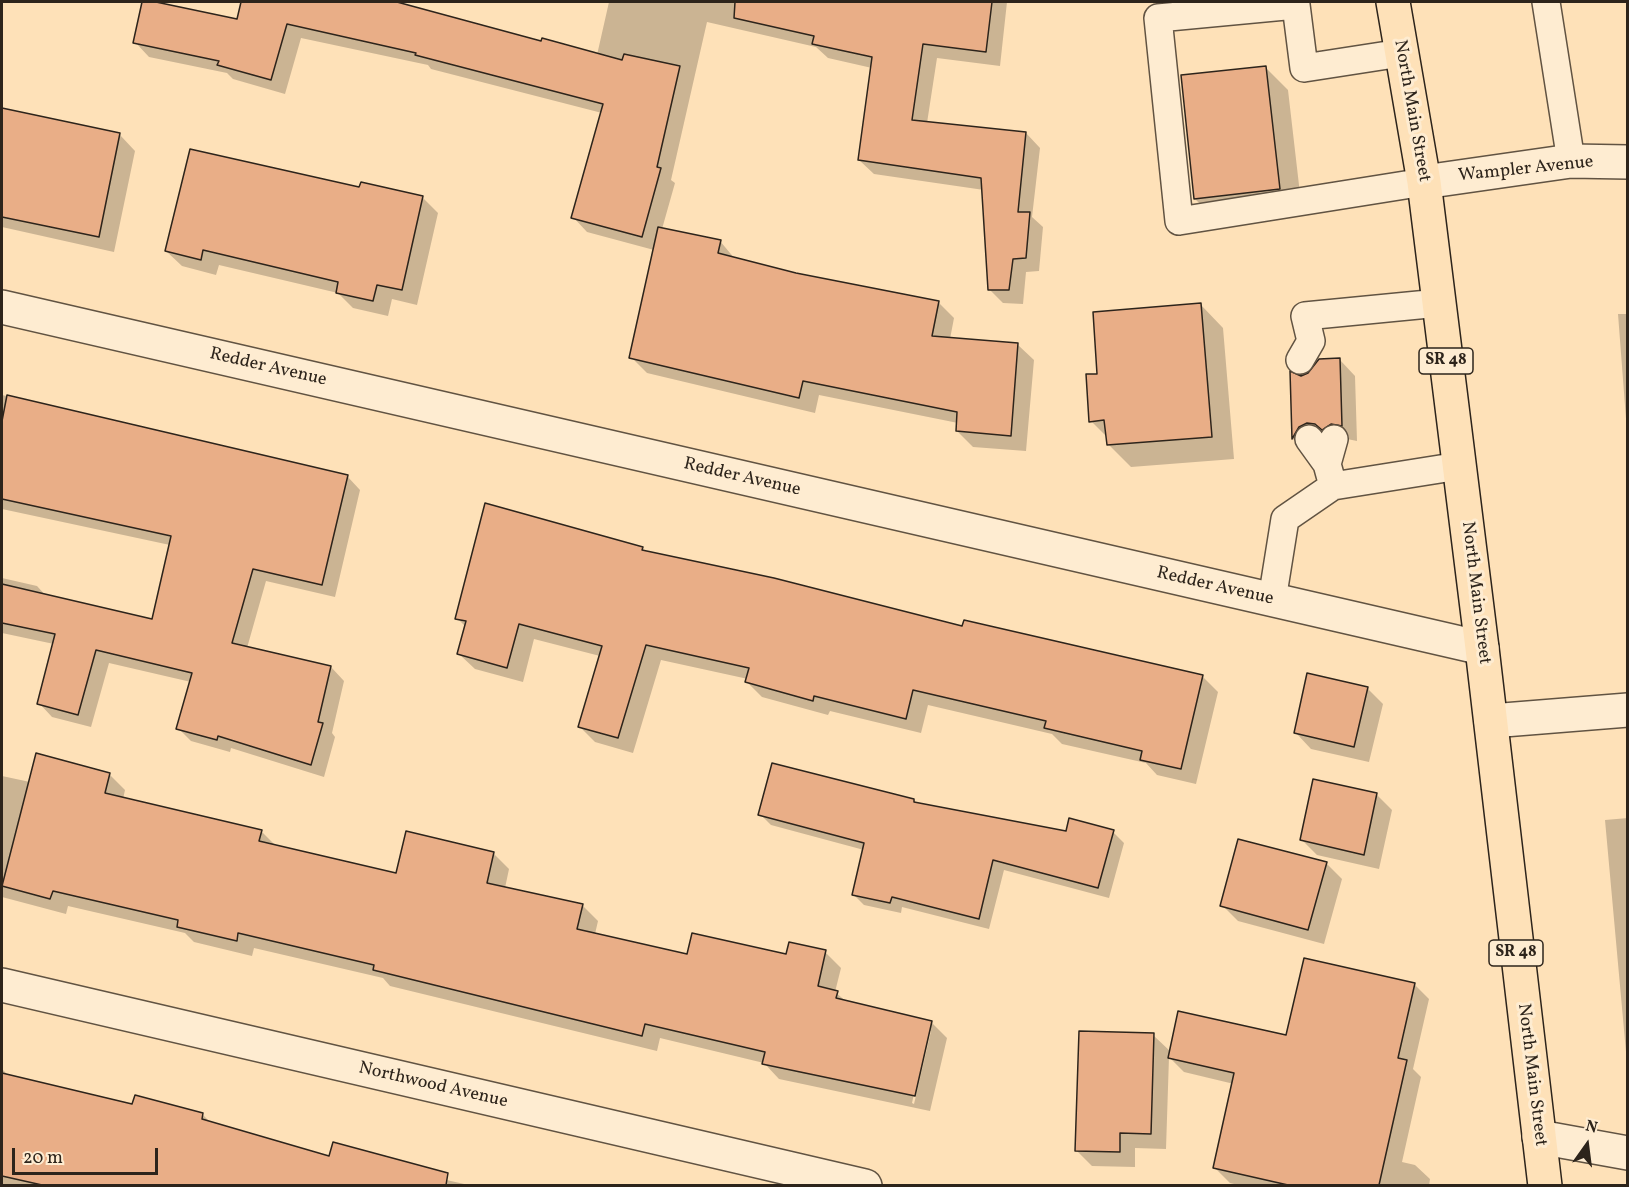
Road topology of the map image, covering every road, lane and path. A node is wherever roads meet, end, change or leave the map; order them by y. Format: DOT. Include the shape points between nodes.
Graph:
graph roads {
  1 [pos="1393,2"];
  2 [pos="1546,2"];
  3 [pos="1401,53"];
  4 [pos="1570,161"];
  5 [pos="1628,162"];
  6 [pos="1424,182"];
  7 [pos="1439,303"];
  8 [pos="2,307"];
  9 [pos="1312,353"];
  10 [pos="1322,439"];
  11 [pos="1459,466"];
  12 [pos="1330,475"];
  13 [pos="1272,600"];
  14 [pos="1482,648"];
  15 [pos="1628,711"];
  16 [pos="1491,721"];
  17 [pos="2,985"];
  18 [pos="1539,1137"];
  19 [pos="1628,1153"];
  20 [pos="735,1171"];
  21 [pos="866,1185"];
  22 [pos="1545,1185"];
  1 -- 3 [label="main road, North Main Street / SR 48"];
  2 -- 4 [label="lane"];
  3 -- 6 [label="main road, North Main Street / SR 48"];
  3 -- 6 [label="lane" via="1304,68 1296,5 1158,18 1179,221"];
  4 -- 5 [label="street, Wampler Avenue"];
  4 -- 6 [label="street, Wampler Avenue"];
  6 -- 7 [label="main road, North Main Street / SR 48"];
  7 -- 9 [label="lane" via="1305,316"];
  7 -- 11 [label="main road, North Main Street / SR 48"];
  8 -- 13 [label="street, Redder Avenue"];
  10 -- 12 [label="lane"];
  11 -- 12 [label="lane"];
  11 -- 14 [label="main road, North Main Street / SR 48"];
  12 -- 13 [label="lane" via="1286,519"];
  13 -- 14 [label="street, Redder Avenue"];
  14 -- 16 [label="main road, North Main Street / SR 48"];
  15 -- 16 [label="street"];
  16 -- 18 [label="main road, North Main Street / SR 48"];
  17 -- 20 [label="street, Northwood Avenue"];
  18 -- 19 [label="street"];
  18 -- 22 [label="main road, North Main Street / SR 48"];
  20 -- 21 [label="street, Northwood Avenue"];
}
